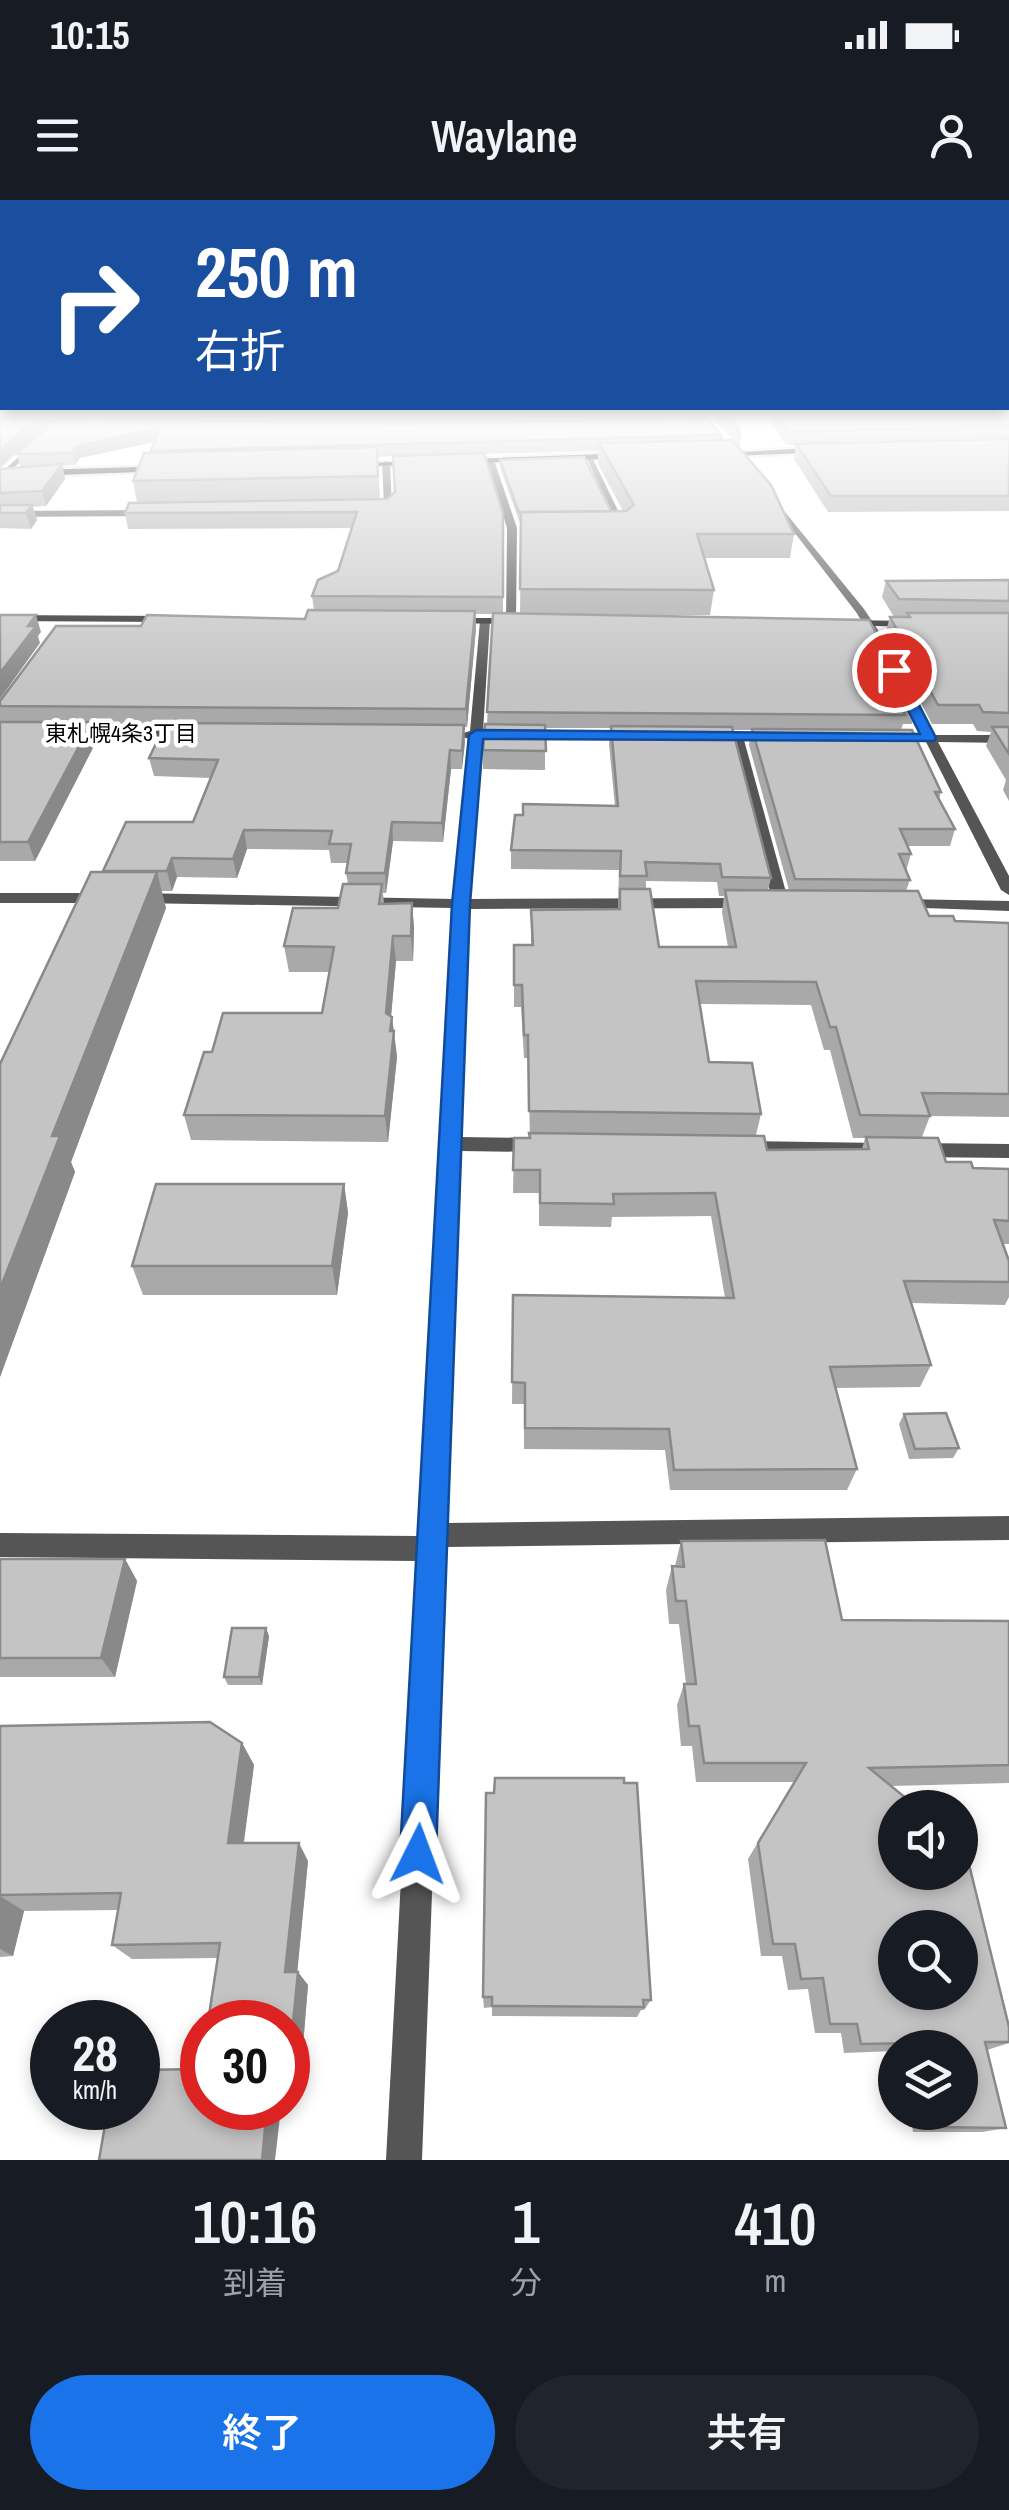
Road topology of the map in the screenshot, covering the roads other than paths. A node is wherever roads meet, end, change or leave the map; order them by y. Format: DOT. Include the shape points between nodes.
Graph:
graph roads {
  1 [pos="388,503"];
  2 [pos="504,503"];
  3 [pos="612,503"];
  4 [pos="773,503"];
  5 [pos="351,508"];
  6 [pos="168,513"];
  7 [pos="0,514"];
  8 [pos="512,528"];
  9 [pos="531,528"];
  10 [pos="606,528"];
  11 [pos="0,618"];
  12 [pos="68,619"];
  13 [pos="187,620"];
  14 [pos="446,621"];
  15 [pos="511,621"];
  16 [pos="530,621"];
  17 [pos="485,622"];
  18 [pos="822,623"];
  19 [pos="870,623"];
  20 [pos="931,624"];
  21 [pos="57,634"];
  22 [pos="886,652"];
  23 [pos="894,670"];
  24 [pos="58,732"];
  25 [pos="194,733"];
  26 [pos="439,734"];
  27 [pos="476,735"];
  28 [pos="644,736"];
  29 [pos="699,736"];
  30 [pos="736,736"];
  31 [pos="794,737"];
  32 [pos="871,738"];
  33 [pos="929,738"];
  34 [pos="1009,739"];
  35 [pos="1009,890"];
  36 [pos="0,898"];
  37 [pos="780,903"];
  38 [pos="799,903"];
  39 [pos="461,904"];
  40 [pos="874,904"];
  41 [pos="1009,906"];
  42 [pos="452,1144"];
  43 [pos="550,1145"];
  44 [pos="728,1148"];
  45 [pos="1009,1151"];
  46 [pos="1009,1528"];
  47 [pos="432,1542"];
  48 [pos="0,1545"];
  49 [pos="404,2160"];
  1 -- 5 [label="street"];
  2 -- 8 [label="street"];
  3 -- 10 [label="street" via="624,527"];
  4 -- 19 [label="street"];
  6 -- 7 [label="street"];
  8 -- 9 [label="street"];
  8 -- 15 [label="street"];
  11 -- 12 [label="street"];
  12 -- 13 [label="street"];
  12 -- 21 [label="street"];
  14 -- 17 [label="street"];
  15 -- 16 [label="street"];
  15 -- 17 [label="street"];
  17 -- 27 [label="street"];
  18 -- 19 [label="street"];
  19 -- 20 [label="street"];
  19 -- 22 [label="street"];
  23 -- 33 [label="street"];
  24 -- 25 [label="street"];
  26 -- 27 [label="street"];
  27 -- 28 [label="street"];
  27 -- 39 [label="street"];
  29 -- 30 [label="street"];
  30 -- 31 [label="street"];
  30 -- 37 [label="street"];
  32 -- 33 [label="street"];
  33 -- 34 [label="street"];
  33 -- 35 [label="street"];
  36 -- 39 [label="street"];
  37 -- 38 [label="street"];
  37 -- 39 [label="street"];
  39 -- 42 [label="street"];
  40 -- 41 [label="street"];
  42 -- 43 [label="street"];
  42 -- 47 [label="street"];
  44 -- 45 [label="street"];
  46 -- 47 [label="street"];
  47 -- 48 [label="street"];
  47 -- 49 [label="street"];
}
